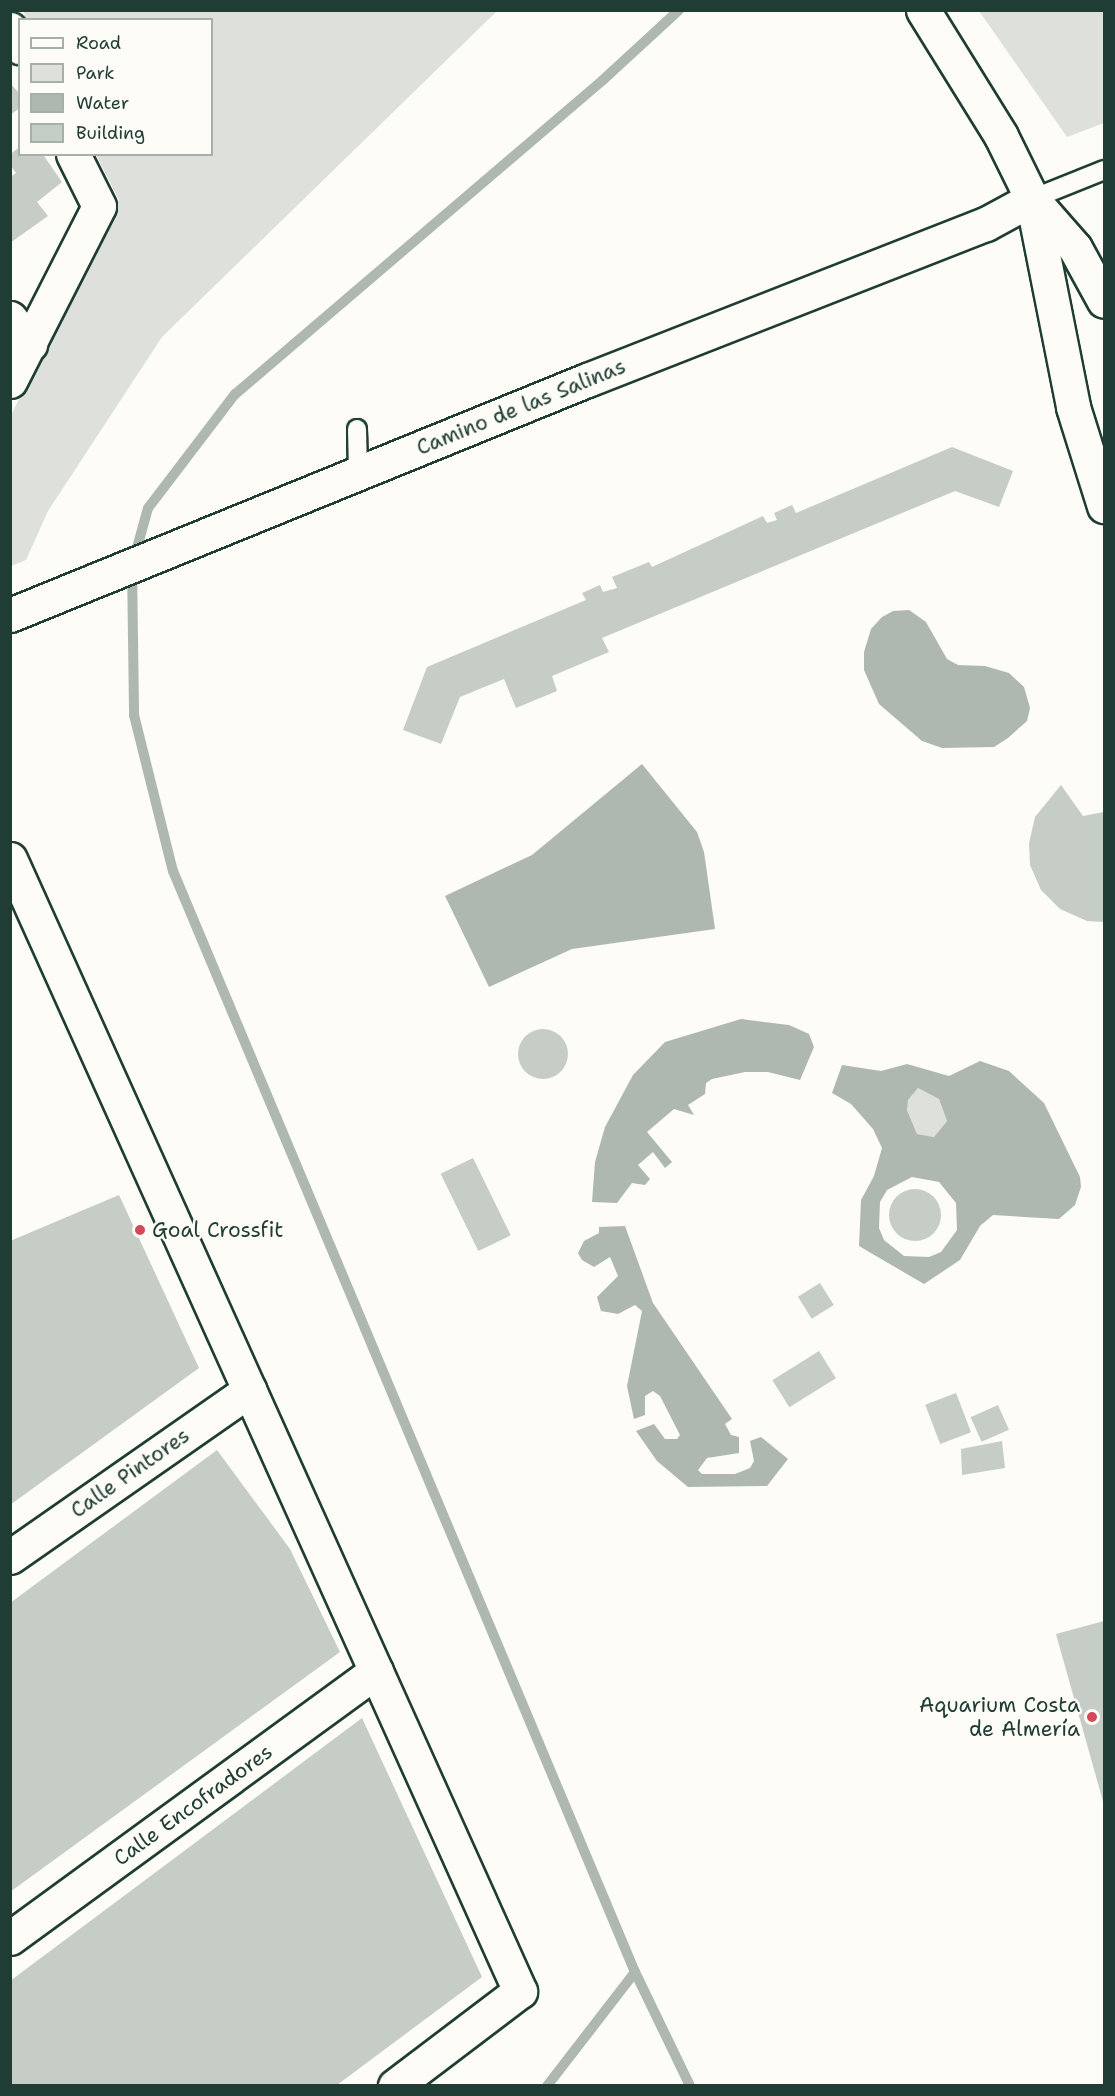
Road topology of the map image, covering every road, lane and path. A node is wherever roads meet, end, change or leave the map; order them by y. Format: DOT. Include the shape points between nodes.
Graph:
graph roads {
  1 [pos="923,10"];
  2 [pos="10,29"];
  3 [pos="18,43"];
  4 [pos="74,156"];
  5 [pos="1104,170"];
  6 [pos="1032,199"];
  7 [pos="1104,301"];
  8 [pos="10,318"];
  9 [pos="30,344"];
  10 [pos="10,381"];
  11 [pos="357,429"];
  12 [pos="358,473"];
  13 [pos="1104,506"];
  14 [pos="10,615"];
  15 [pos="10,860"];
  16 [pos="249,1390"];
  17 [pos="10,1557"];
  18 [pos="376,1671"];
  19 [pos="10,1938"];
  20 [pos="395,2085"];
  1 -- 6 [label="street" via="1001,136"];
  2 -- 3 [label="street"];
  4 -- 9 [label="street" via="99,206"];
  5 -- 6 [label="lane"];
  6 -- 7 [label="street" via="1074,248"];
  6 -- 12 [label="street, Camino de las Salinas" via="986,224"];
  6 -- 13 [label="street" via="1072,407"];
  8 -- 9 [label="street"];
  9 -- 10 [label="street"];
  11 -- 12 [label="lane"];
  12 -- 14 [label="street, Camino de las Salinas"];
  15 -- 16 [label="street"];
  16 -- 17 [label="street, Calle Pintores"];
  16 -- 18 [label="street"];
  18 -- 19 [label="street, Calle Encofradores"];
  18 -- 20 [label="street" via="520,1991"];
}
